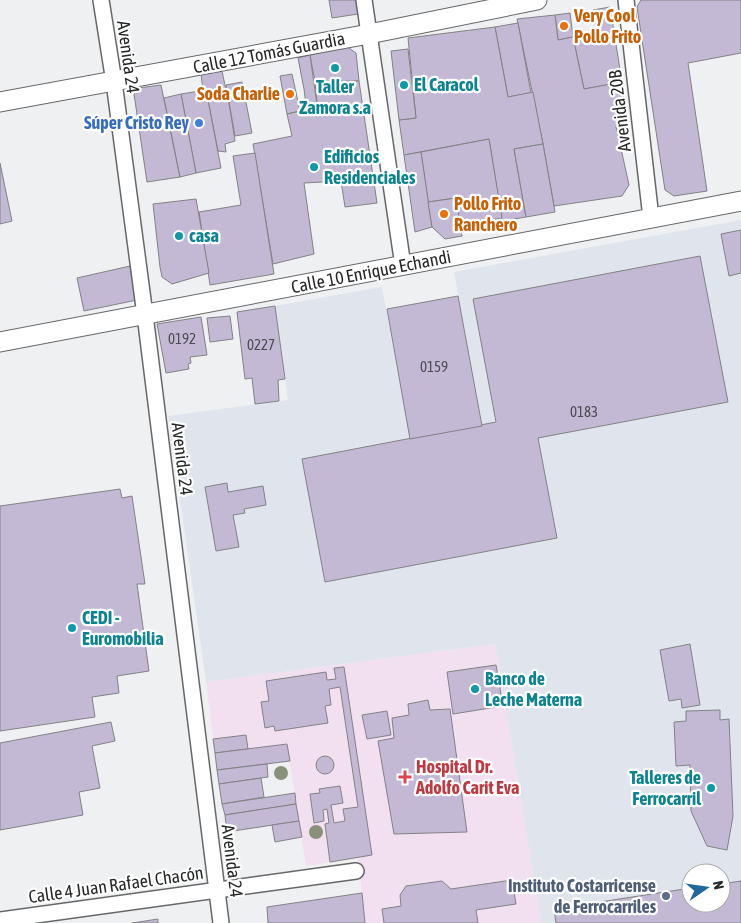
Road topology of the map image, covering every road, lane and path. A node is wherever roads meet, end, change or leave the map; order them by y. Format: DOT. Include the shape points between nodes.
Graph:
graph roads {
  1 [pos="101,0"];
  2 [pos="364,0"];
  3 [pos="537,0"];
  4 [pos="626,0"];
  5 [pos="369,34"];
  6 [pos="114,82"];
  7 [pos="0,102"];
  8 [pos="741,201"];
  9 [pos="651,218"];
  10 [pos="403,266"];
  11 [pos="145,315"];
  12 [pos="0,342"];
  13 [pos="356,871"];
  14 [pos="216,890"];
  15 [pos="0,920"];
  16 [pos="221,923"];
  1 -- 6 [label="street, Avenida 24"];
  2 -- 5 [label="street"];
  3 -- 5 [label="street, Calle 12 Tomás Guardia"];
  4 -- 9 [label="street, Avenida 20B"];
  5 -- 6 [label="street, Calle 12 Tomás Guardia"];
  5 -- 10 [label="street"];
  6 -- 7 [label="street, Calle 12 Tomás Guardia"];
  6 -- 11 [label="street, Avenida 24"];
  8 -- 9 [label="street, Calle 10 Enrique Echandi"];
  9 -- 10 [label="street, Calle 10 Enrique Echandi"];
  10 -- 11 [label="street, Calle 10 Enrique Echandi"];
  11 -- 12 [label="street, Calle 10 Enrique Echandi"];
  11 -- 14 [label="street, Avenida 24"];
  13 -- 14 [label="street, Calle 4 Juan Rafael Chacón"];
  14 -- 15 [label="street, Calle 4 Juan Rafael Chacón"];
  14 -- 16 [label="street, Avenida 24"];
}
